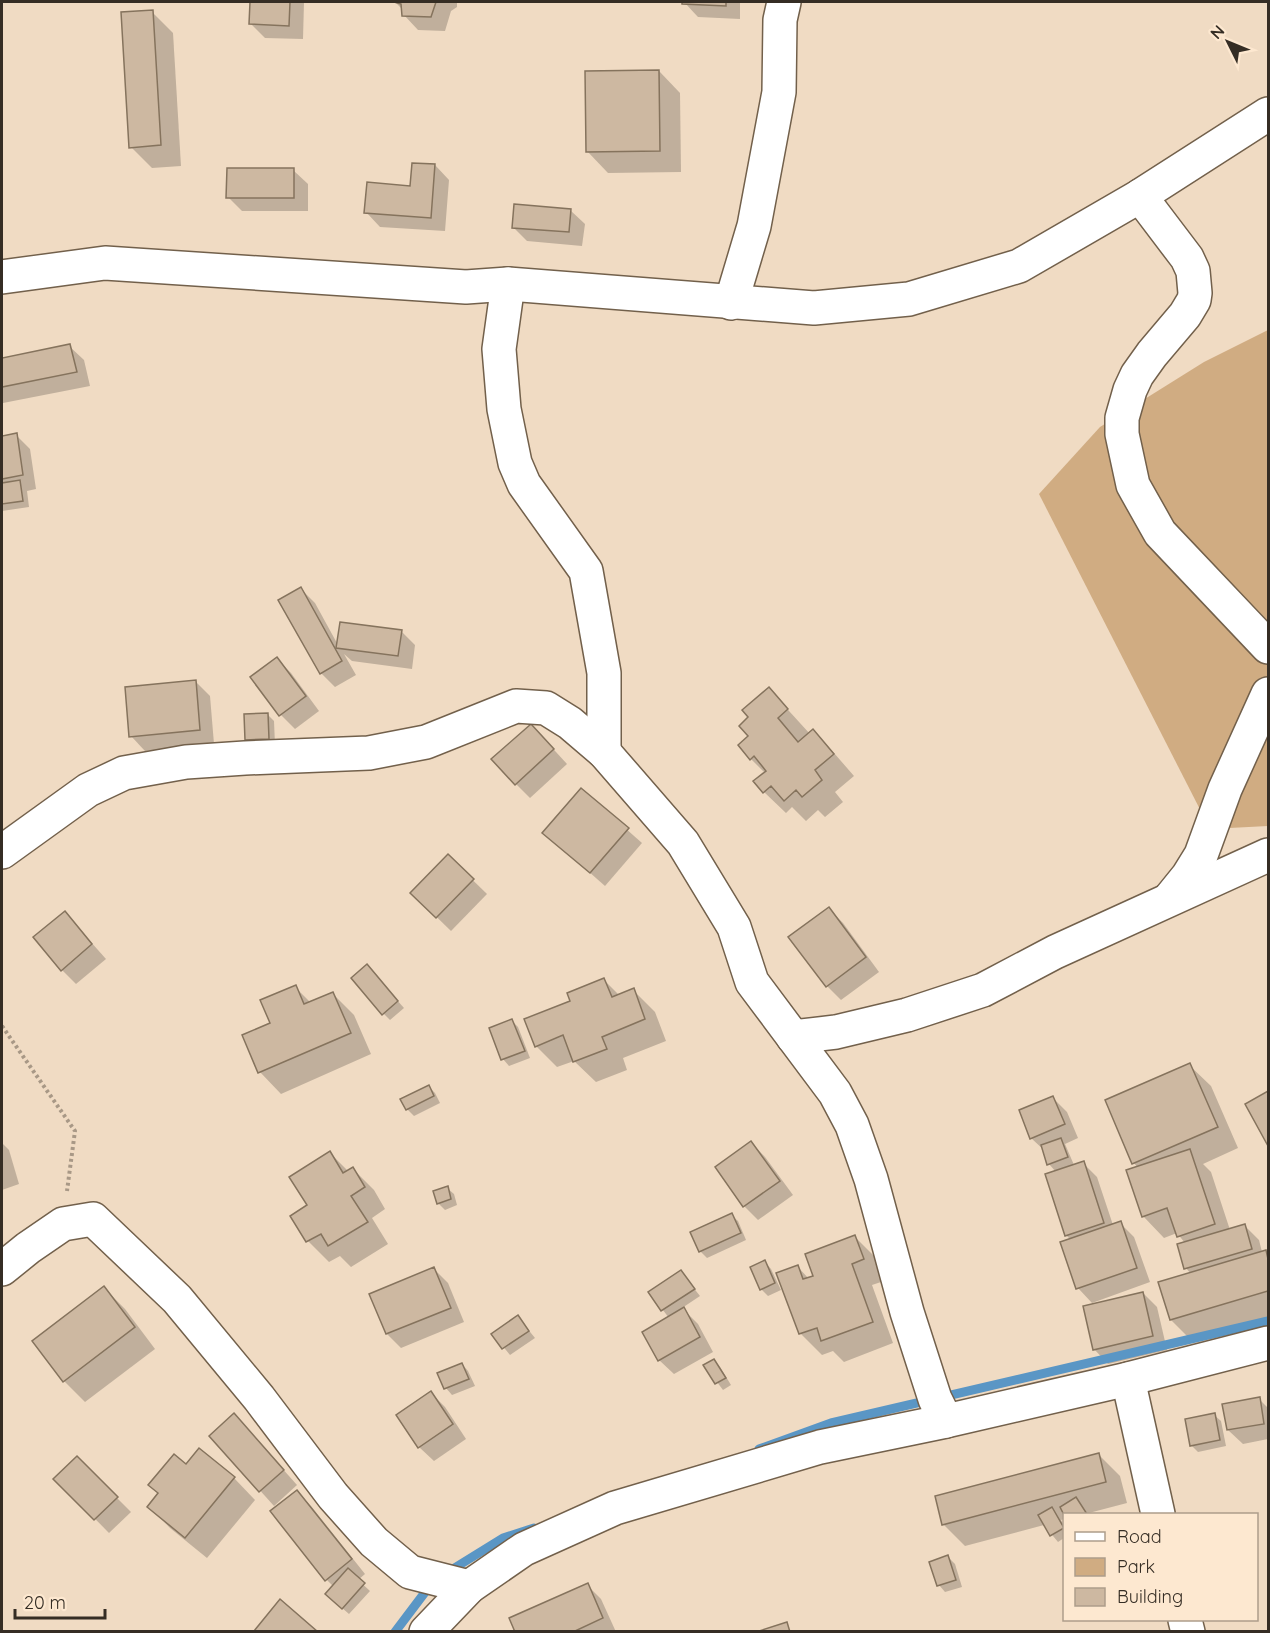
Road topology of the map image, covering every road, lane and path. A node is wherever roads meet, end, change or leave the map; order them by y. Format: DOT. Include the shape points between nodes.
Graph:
graph roads {
  1 [pos="784,2"];
  2 [pos="1269,114"];
  3 [pos="1140,196"];
  4 [pos="2,277"];
  5 [pos="508,284"];
  6 [pos="731,303"];
  7 [pos="1269,647"];
  8 [pos="1269,694"];
  9 [pos="604,752"];
  10 [pos="2,852"];
  11 [pos="1269,855"];
  12 [pos="1168,900"];
  13 [pos="2,1026"];
  14 [pos="793,1037"];
  15 [pos="63,1224"];
  16 [pos="2,1269"];
  17 [pos="1269,1343"];
  18 [pos="1128,1379"];
  19 [pos="946,1421"];
  20 [pos="1158,1513"];
  21 [pos="469,1587"];
  22 [pos="426,1632"];
  1 -- 6 [label="street" via="779,92 754,226"];
  2 -- 3 [label="street"];
  3 -- 6 [label="street" via="1019,266 909,299 814,308"];
  3 -- 7 [label="street" via="1187,258 1195,293 1185,315 1152,354 1130,390 1122,434 1133,486 1160,533"];
  4 -- 5 [label="street" via="105,263 466,287"];
  5 -- 6 [label="street"];
  5 -- 9 [label="street" via="499,349 504,409 515,463 524,484 586,571 604,673"];
  8 -- 12 [label="street" via="1225,789 1201,855"];
  9 -- 10 [label="street" via="546,708 516,706 426,742 369,753 186,762 124,773 88,790"];
  9 -- 14 [label="street" via="683,843 734,927 752,982"];
  11 -- 12 [label="street"];
  12 -- 14 [label="street" via="983,990 907,1015 836,1032"];
  13 -- 15 [label="path" via="75,1131"];
  14 -- 19 [label="street" via="835,1093 852,1125 907,1312"];
  15 -- 16 [label="street"];
  15 -- 21 [label="street" via="93,1220 177,1299 374,1542 410,1572"];
  17 -- 18 [label="street"];
  18 -- 19 [label="street"];
  18 -- 20 [label="street"];
  19 -- 21 [label="street" via="820,1447 615,1508 524,1549"];
  21 -- 22 [label="street"];
}
